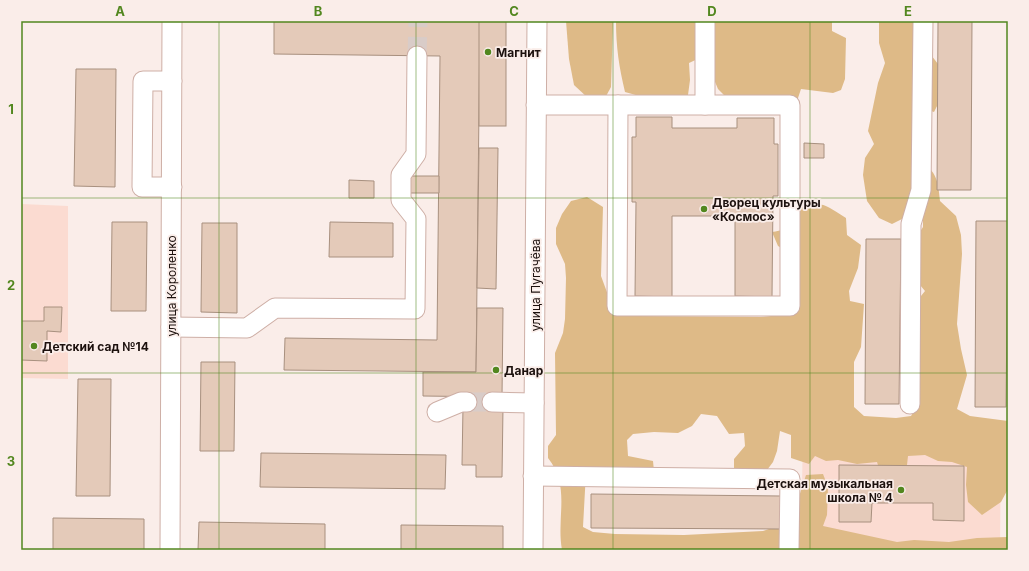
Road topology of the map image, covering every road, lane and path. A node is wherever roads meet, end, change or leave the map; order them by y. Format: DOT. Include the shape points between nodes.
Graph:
graph roads {
  1 [pos="172,21"];
  2 [pos="537,21"];
  3 [pos="705,21"];
  4 [pos="923,21"];
  5 [pos="417,56"];
  6 [pos="172,81"];
  7 [pos="536,105"];
  8 [pos="618,105"];
  9 [pos="705,105"];
  10 [pos="172,188"];
  11 [pos="171,327"];
  12 [pos="468,402"];
  13 [pos="492,402"];
  14 [pos="534,403"];
  15 [pos="910,404"];
  16 [pos="437,412"];
  17 [pos="533,476"];
  18 [pos="170,550"];
  19 [pos="533,550"];
  20 [pos="789,550"];
  1 -- 6 [label="street, улица Короленко"];
  2 -- 7 [label="street, улица Пугачёва"];
  3 -- 9 [label="street"];
  4 -- 15 [label="street" via="921,190 911,224"];
  5 -- 11 [label="street" via="416,154 401,175 401,200 416,219 415,309 275,308 247,328"];
  6 -- 10 [label="street, улица Короленко"];
  6 -- 10 [label="street" via="143,81 142,187"];
  7 -- 8 [label="street"];
  7 -- 14 [label="street, улица Пугачёва"];
  8 -- 9 [label="street"];
  8 -- 9 [label="street" via="617,306 790,306 790,105"];
  10 -- 11 [label="street, улица Короленко"];
  11 -- 18 [label="street, улица Короленко"];
  12 -- 16 [label="street" via="461,402"];
  13 -- 14 [label="street"];
  14 -- 17 [label="street, улица Пугачёва"];
  17 -- 19 [label="street, улица Пугачёва"];
  17 -- 20 [label="street" via="790,478"];
}
